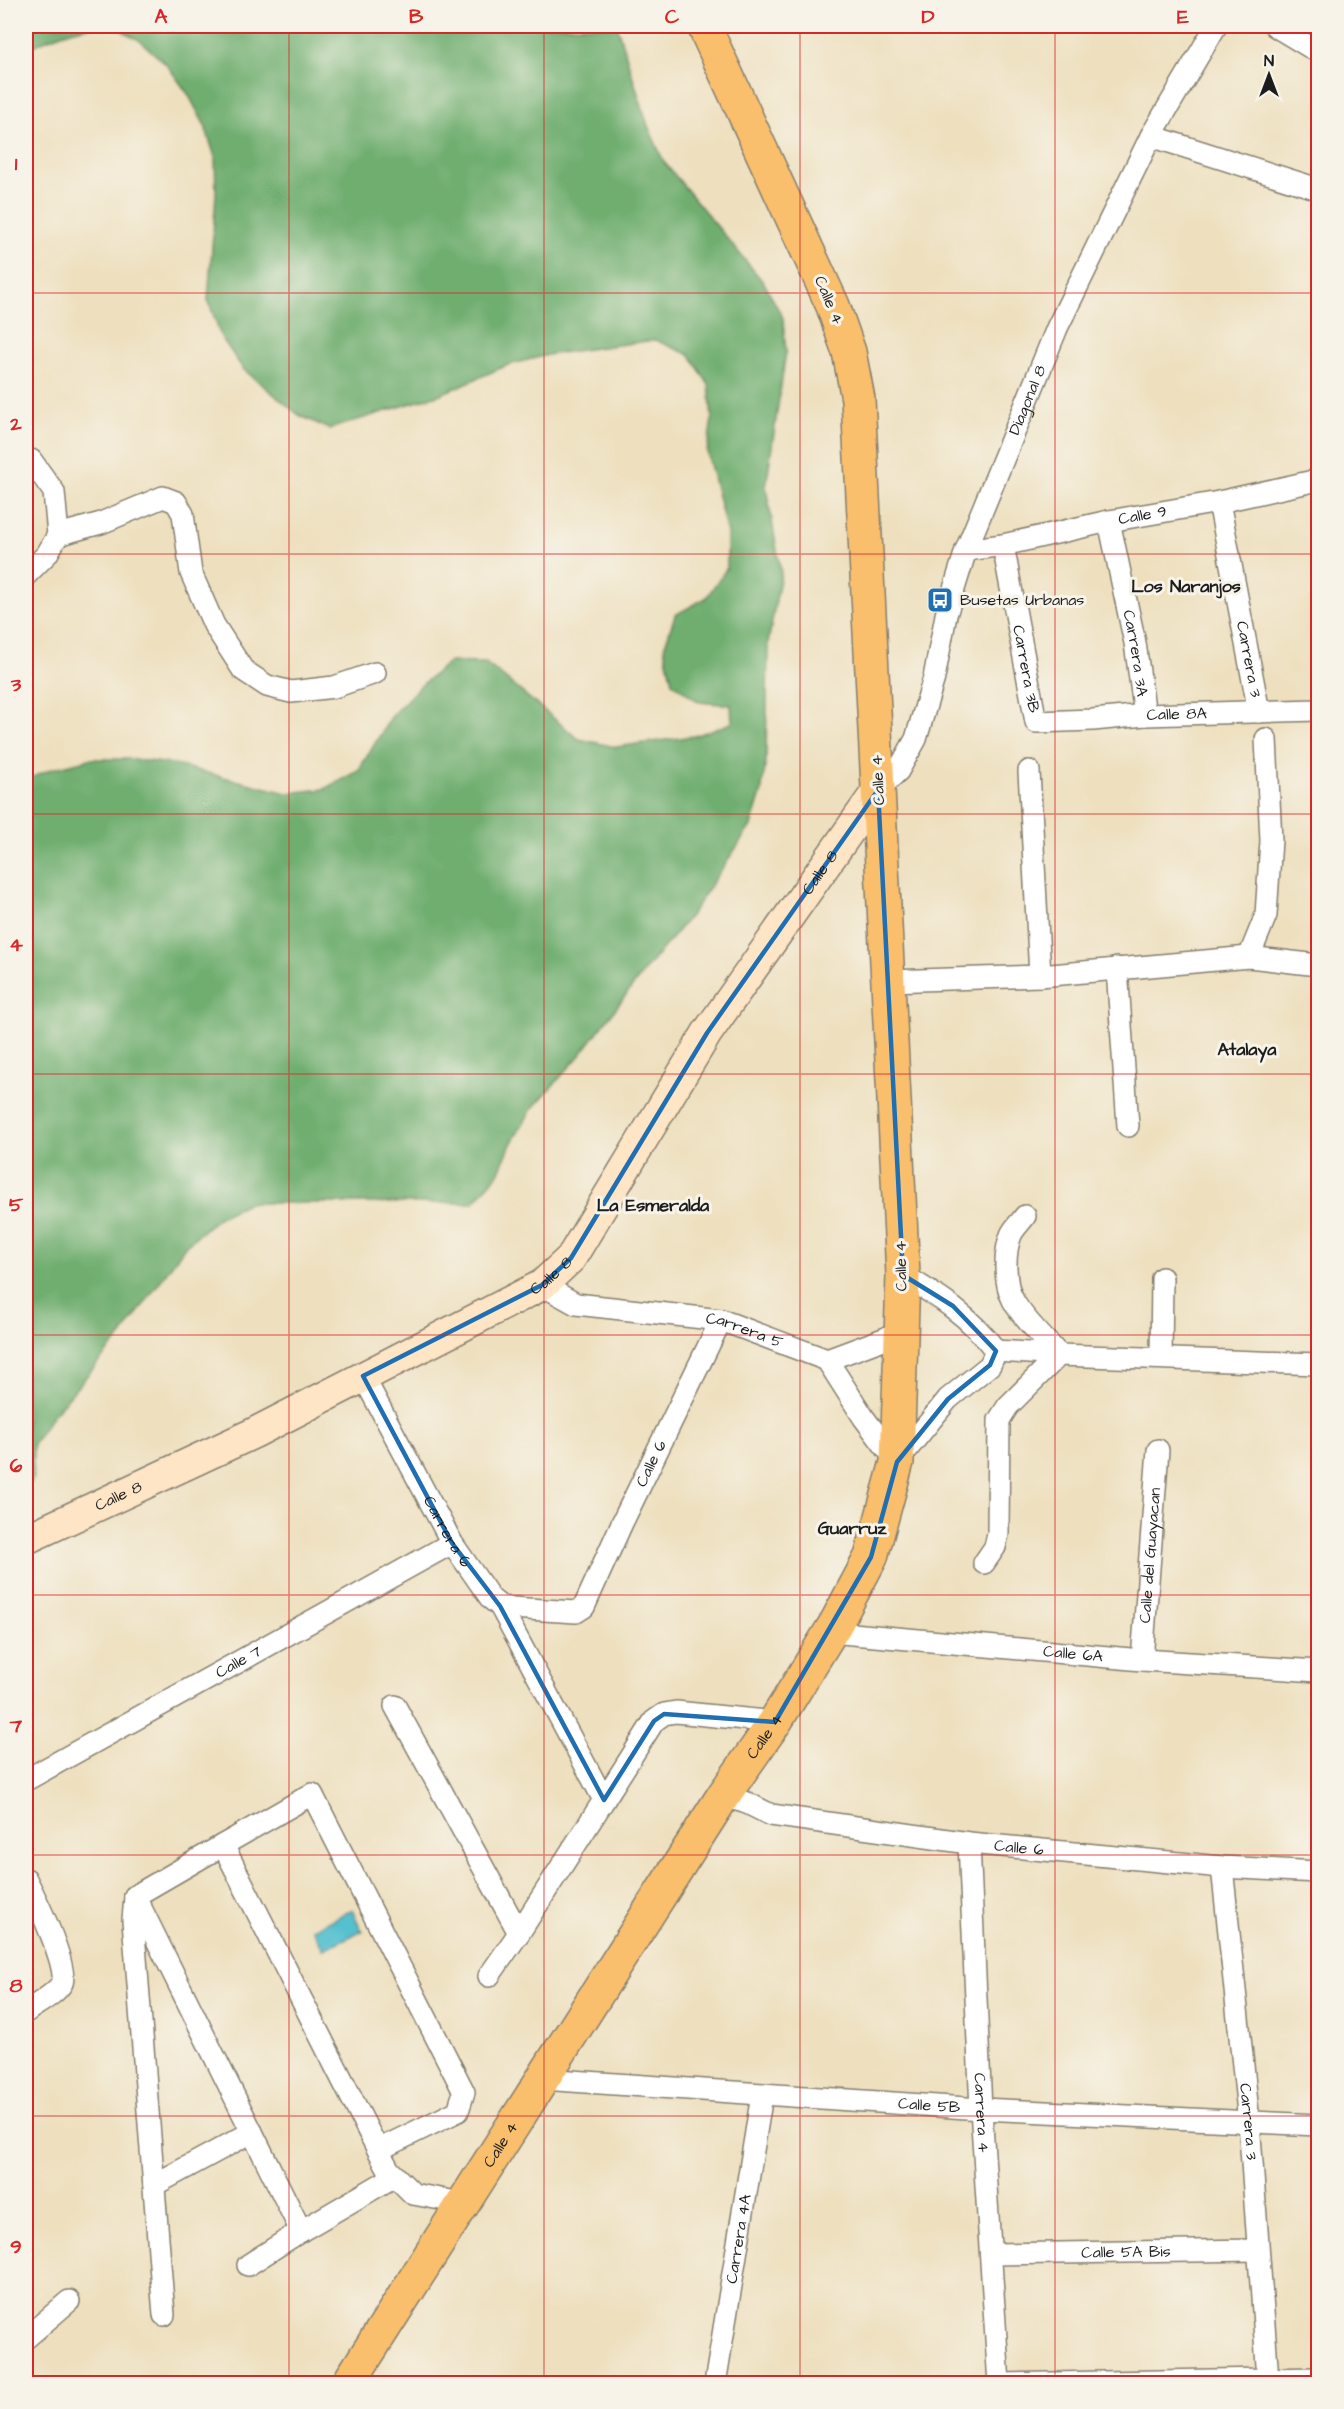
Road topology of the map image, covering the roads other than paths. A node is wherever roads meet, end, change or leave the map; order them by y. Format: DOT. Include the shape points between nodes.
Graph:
graph roads {
  1 [pos="704,26"];
  2 [pos="1216,26"];
  3 [pos="1275,26"];
  4 [pos="1318,52"];
  5 [pos="1151,136"];
  6 [pos="1318,189"];
  7 [pos="26,459"];
  8 [pos="1318,480"];
  9 [pos="1219,502"];
  10 [pos="1109,520"];
  11 [pos="58,535"];
  12 [pos="1003,545"];
  13 [pos="966,550"];
  14 [pos="26,574"];
  15 [pos="375,673"];
  16 [pos="1318,710"];
  17 [pos="1259,712"];
  18 [pos="1145,714"];
  19 [pos="1036,722"];
  20 [pos="1266,739"];
  21 [pos="1029,771"];
  22 [pos="878,790"];
  23 [pos="1249,957"];
  24 [pos="1318,965"];
  25 [pos="1118,968"];
  26 [pos="1040,975"];
  27 [pos="889,981"];
  28 [pos="1128,1126"];
  29 [pos="1025,1215"];
  30 [pos="903,1275"];
  31 [pos="1162,1278"];
  32 [pos="542,1285"];
  33 [pos="721,1320"];
  34 [pos="901,1330"];
  35 [pos="996,1351"];
  36 [pos="1059,1355"];
  37 [pos="1161,1358"];
  38 [pos="827,1360"];
  39 [pos="1318,1364"];
  40 [pos="363,1376"];
  41 [pos="1158,1450"];
  42 [pos="897,1462"];
  43 [pos="26,1539"];
  44 [pos="452,1543"];
  45 [pos="984,1563"];
  46 [pos="500,1606"];
  47 [pos="830,1632"];
  48 [pos="1142,1660"];
  49 [pos="1318,1671"];
  50 [pos="395,1706"];
  51 [pos="775,1722"];
  52 [pos="26,1779"];
  53 [pos="723,1796"];
  54 [pos="604,1800"];
  55 [pos="969,1843"];
  56 [pos="223,1845"];
  57 [pos="1222,1867"];
  58 [pos="1318,1872"];
  59 [pos="26,1879"];
  60 [pos="135,1896"];
  61 [pos="519,1933"];
  62 [pos="489,1976"];
  63 [pos="26,2012"];
  64 [pos="542,2079"];
  65 [pos="762,2095"];
  66 [pos="981,2109"];
  67 [pos="1249,2122"];
  68 [pos="1318,2125"];
  69 [pos="252,2132"];
  70 [pos="378,2150"];
  71 [pos="395,2176"];
  72 [pos="154,2185"];
  73 [pos="462,2203"];
  74 [pos="301,2231"];
  75 [pos="1258,2250"];
  76 [pos="992,2254"];
  77 [pos="248,2265"];
  78 [pos="69,2301"];
  79 [pos="164,2315"];
  80 [pos="26,2338"];
  81 [pos="1318,2378"];
  82 [pos="1268,2379"];
  83 [pos="348,2384"];
  84 [pos="715,2384"];
  85 [pos="1000,2384"];
  1 -- 22 [label="main road, Calle 4" via="828,296 849,352 858,399"];
  2 -- 5 [label="street, Diagonal 8"];
  3 -- 4 [label="street"];
  5 -- 6 [label="street"];
  5 -- 13 [label="street, Diagonal 8" via="1058,328"];
  7 -- 11 [label="street" via="31,460 54,492"];
  8 -- 9 [label="street, Calle 9"];
  9 -- 10 [label="street, Calle 9"];
  9 -- 17 [label="street, Carrera 3"];
  10 -- 12 [label="street, Calle 9"];
  10 -- 18 [label="street, Carrera 3A" via="1133,632"];
  11 -- 14 [label="street" via="47,554"];
  11 -- 15 [label="street" via="101,523 163,497 176,502 183,514 191,573 214,625 243,670 267,686 291,692 334,687"];
  12 -- 13 [label="street, Calle 9"];
  12 -- 19 [label="street, Carrera 3B"];
  13 -- 22 [label="street, Diagonal 8" via="916,739 898,771"];
  16 -- 17 [label="street, Calle 8A"];
  17 -- 18 [label="street, Calle 8A"];
  18 -- 19 [label="street, Calle 8A"];
  20 -- 23 [label="street" via="1271,840 1266,915"];
  21 -- 26 [label="street"];
  22 -- 27 [label="main road, Calle 4"];
  22 -- 32 [label="main road, Calle 8" via="707,1033 571,1258"];
  23 -- 24 [label="street"];
  23 -- 25 [label="street"];
  25 -- 26 [label="street"];
  25 -- 28 [label="street"];
  26 -- 27 [label="street"];
  27 -- 30 [label="main road, Calle 4"];
  29 -- 36 [label="street" via="1012,1235 1008,1251 1009,1290 1014,1302"];
  30 -- 34 [label="main road, Calle 4"];
  30 -- 35 [label="street" via="953,1306"];
  31 -- 37 [label="street"];
  32 -- 33 [label="street, Carrera 5" via="576,1304"];
  32 -- 40 [label="main road, Calle 8"];
  33 -- 38 [label="street, Carrera 5"];
  33 -- 46 [label="street, Calle 6" via="584,1607 566,1612"];
  34 -- 38 [label="street"];
  34 -- 42 [label="main road, Calle 4"];
  35 -- 36 [label="street"];
  35 -- 42 [label="street" via="990,1365 948,1399"];
  36 -- 37 [label="street"];
  36 -- 45 [label="street" via="999,1420 998,1534"];
  37 -- 39 [label="street"];
  38 -- 42 [label="street"];
  40 -- 43 [label="main road, Calle 8" via="254,1433"];
  40 -- 44 [label="street, Carrera 6"];
  41 -- 48 [label="street, Calle del Guayacan"];
  42 -- 47 [label="main road, Calle 4" via="871,1557"];
  44 -- 46 [label="street, Carrera 6"];
  44 -- 52 [label="street, Calle 7"];
  46 -- 54 [label="street, Carrera 6"];
  47 -- 48 [label="street, Calle 6A"];
  47 -- 51 [label="main road, Calle 4"];
  48 -- 49 [label="street, Calle 6A"];
  50 -- 61 [label="street"];
  51 -- 53 [label="main road, Calle 4"];
  51 -- 54 [label="street" via="664,1714 654,1721"];
  53 -- 55 [label="street, Calle 6" via="771,1815"];
  53 -- 64 [label="main road, Calle 4"];
  54 -- 61 [label="street"];
  55 -- 57 [label="street, Calle 6"];
  55 -- 66 [label="street, Carrera 4"];
  56 -- 60 [label="street"];
  56 -- 70 [label="street"];
  56 -- 70 [label="street" via="312,1794 464,2092 458,2111"];
  57 -- 58 [label="street, Calle 6"];
  57 -- 67 [label="street, Carrera 3"];
  59 -- 63 [label="street" via="61,1961 64,1979"];
  60 -- 69 [label="street"];
  60 -- 72 [label="street" via="133,1920"];
  61 -- 62 [label="street"];
  64 -- 65 [label="street, Calle 5B"];
  64 -- 73 [label="main road, Calle 4"];
  65 -- 66 [label="street, Calle 5B"];
  65 -- 84 [label="street, Carrera 4A"];
  66 -- 67 [label="street, Calle 5B"];
  66 -- 76 [label="street, Carrera 4"];
  67 -- 68 [label="street, Calle 5B"];
  67 -- 75 [label="street, Carrera 3"];
  69 -- 72 [label="street"];
  69 -- 74 [label="street"];
  70 -- 71 [label="street"];
  71 -- 73 [label="street" via="413,2194"];
  71 -- 74 [label="street"];
  72 -- 79 [label="street"];
  73 -- 83 [label="main road, Calle 4"];
  74 -- 77 [label="street"];
  75 -- 76 [label="street, Calle 5A Bis"];
  75 -- 82 [label="street, Carrera 3"];
  76 -- 85 [label="street, Carrera 4"];
  78 -- 80 [label="street"];
  81 -- 82 [label="street"];
  82 -- 85 [label="street"];
}
